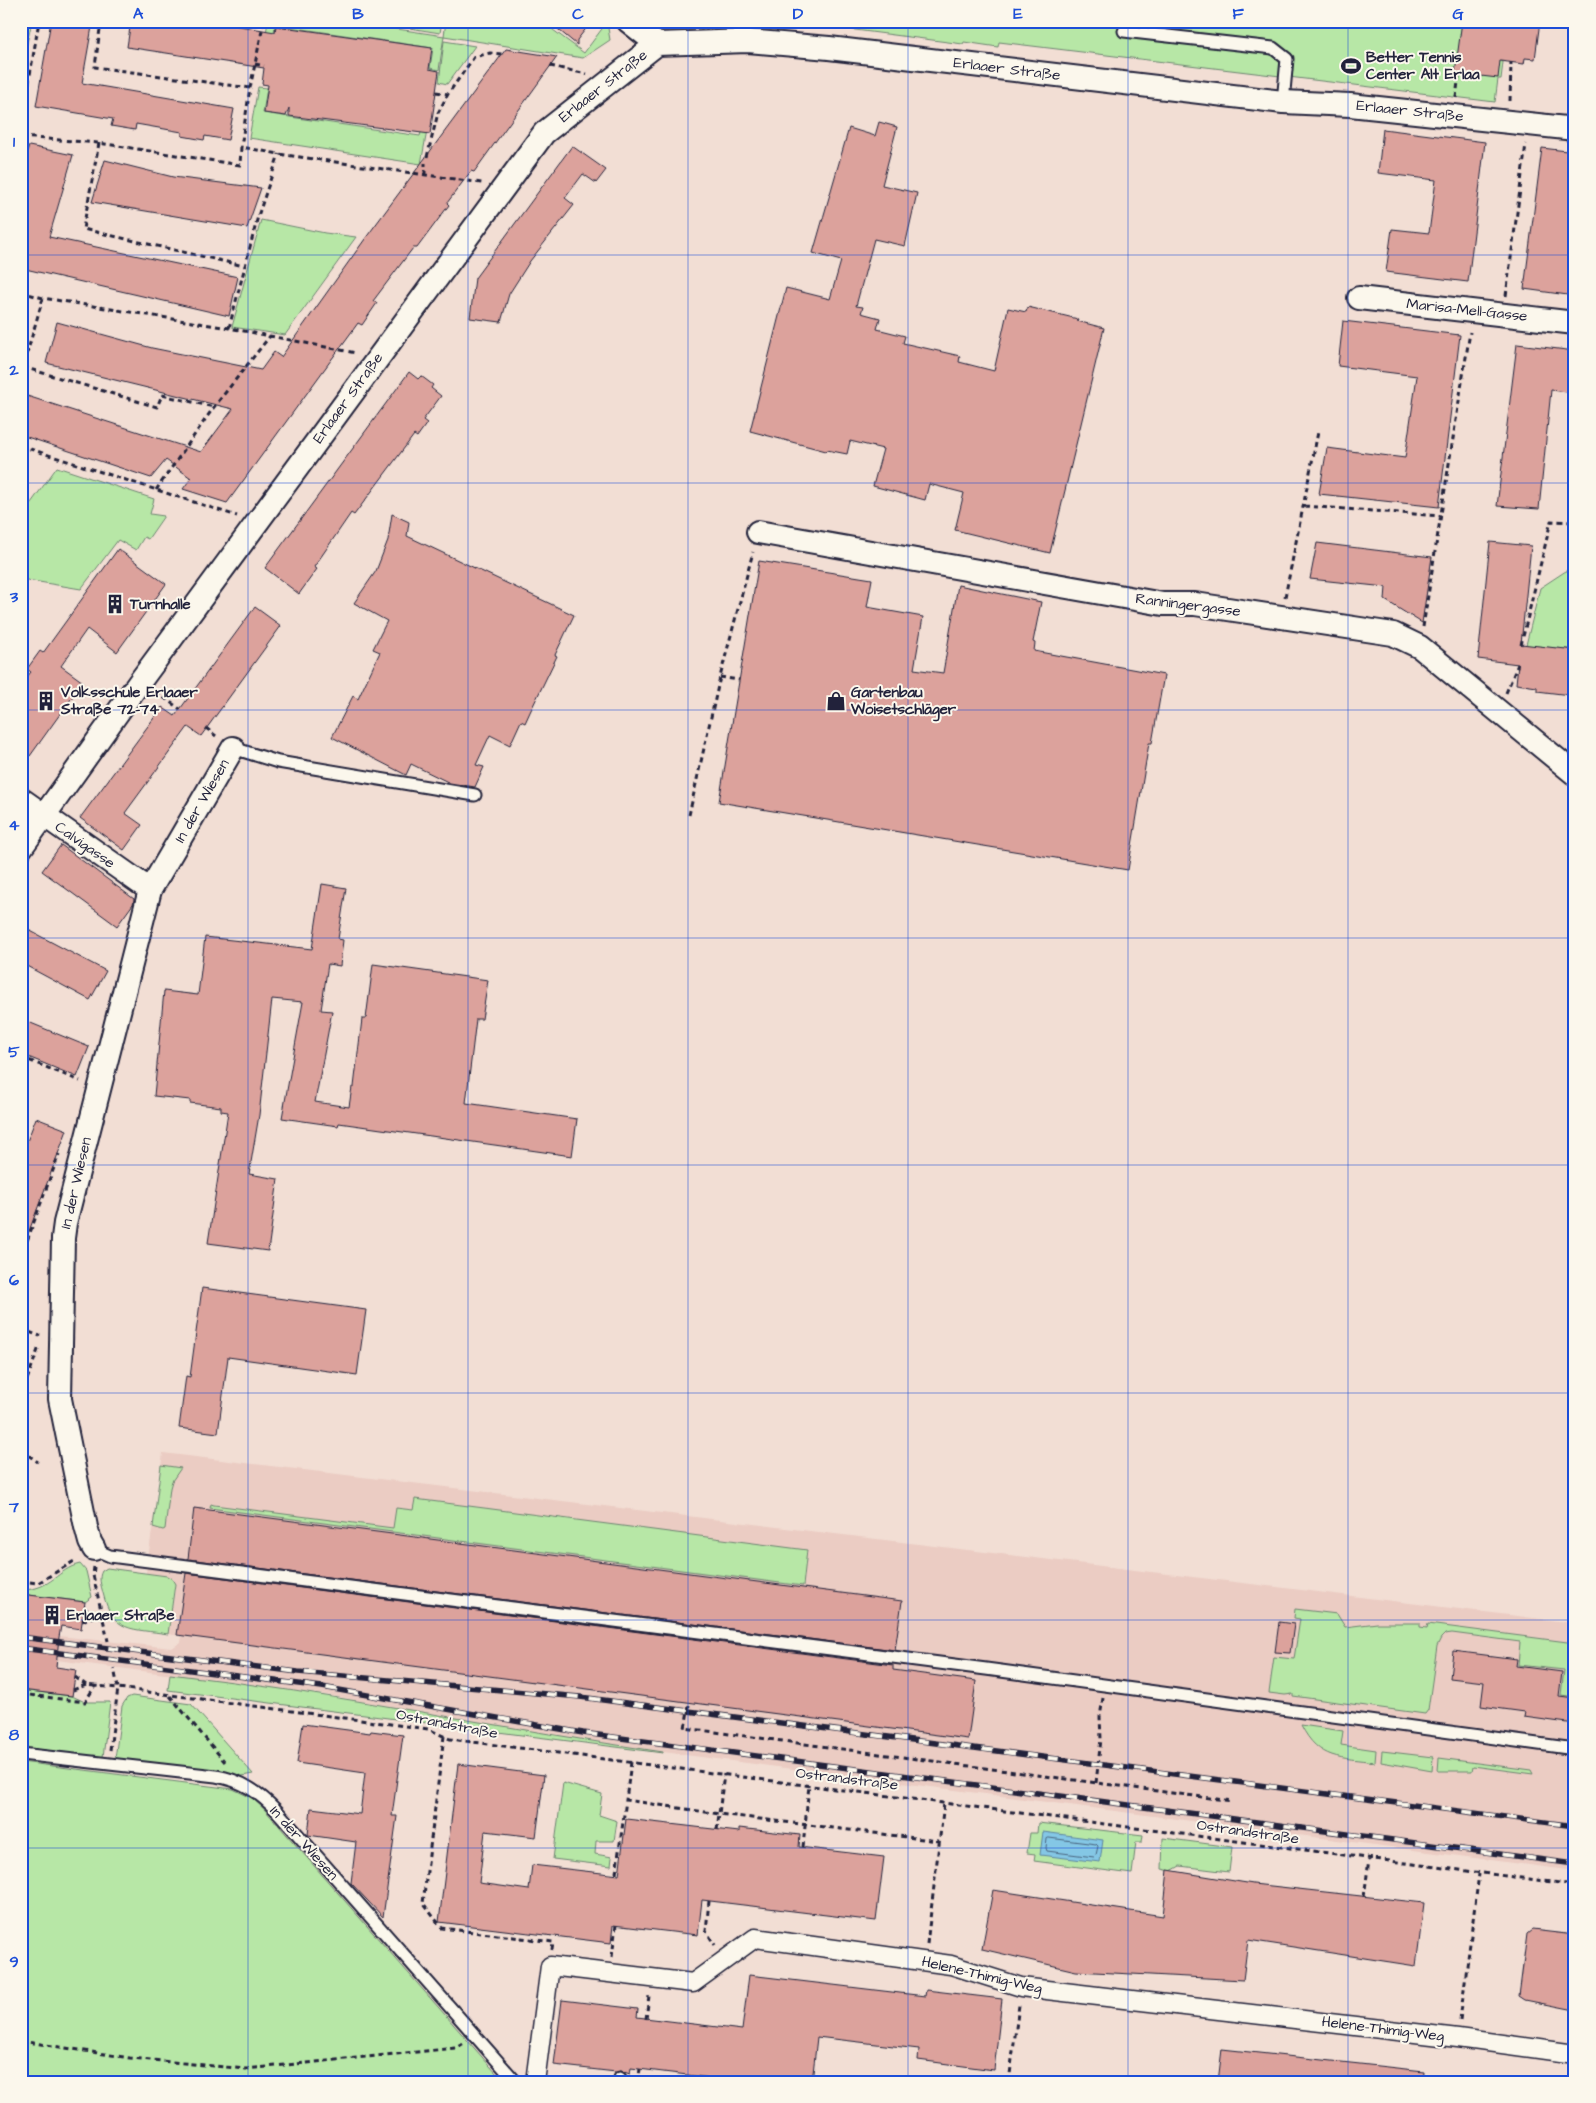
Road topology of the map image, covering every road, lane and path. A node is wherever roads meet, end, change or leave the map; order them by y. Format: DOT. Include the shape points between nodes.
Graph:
graph roads {
  1 [pos="39,21"];
  2 [pos="101,21"];
  3 [pos="264,21"];
  4 [pos="628,21"];
  5 [pos="1457,21"];
  6 [pos="1461,25"];
  7 [pos="1124,31"];
  8 [pos="657,44"];
  9 [pos="502,54"];
  10 [pos="1511,62"];
  11 [pos="255,64"];
  12 [pos="264,66"];
  13 [pos="550,66"];
  14 [pos="612,79"];
  15 [pos="250,88"];
  16 [pos="436,92"];
  17 [pos="448,94"];
  18 [pos="1283,102"];
  19 [pos="1518,122"];
  20 [pos="1575,129"];
  21 [pos="21,138"];
  22 [pos="99,144"];
  23 [pos="241,147"];
  24 [pos="279,154"];
  25 [pos="427,156"];
  26 [pos="425,163"];
  27 [pos="425,175"];
  28 [pos="504,186"];
  29 [pos="244,266"];
  30 [pos="21,292"];
  31 [pos="43,298"];
  32 [pos="1359,298"];
  33 [pos="1474,311"];
  34 [pos="1503,314"];
  35 [pos="1575,323"];
  36 [pos="229,328"];
  37 [pos="270,336"];
  38 [pos="379,357"];
  39 [pos="214,407"];
  40 [pos="1318,432"];
  41 [pos="21,446"];
  42 [pos="156,490"];
  43 [pos="1304,506"];
  44 [pos="1441,516"];
  45 [pos="1575,522"];
  46 [pos="256,523"];
  47 [pos="758,532"];
  48 [pos="1281,617"];
  49 [pos="1521,644"];
  50 [pos="1420,647"];
  51 [pos="1518,664"];
  52 [pos="720,677"];
  53 [pos="141,680"];
  54 [pos="739,680"];
  55 [pos="180,709"];
  56 [pos="1499,712"];
  57 [pos="233,748"];
  58 [pos="1575,774"];
  59 [pos="475,795"];
  60 [pos="21,799"];
  61 [pos="689,815"];
  62 [pos="44,816"];
  63 [pos="21,848"];
  64 [pos="150,890"];
  65 [pos="21,1057"];
  66 [pos="99,1088"];
  67 [pos="61,1150"];
  68 [pos="21,1256"];
  69 [pos="42,1337"];
  70 [pos="21,1396"];
  71 [pos="21,1450"];
  72 [pos="38,1462"];
  73 [pos="94,1557"];
  74 [pos="21,1581"];
  75 [pos="84,1608"];
  76 [pos="96,1616"];
  77 [pos="102,1616"];
  78 [pos="82,1621"];
  79 [pos="108,1641"];
  80 [pos="114,1668"];
  81 [pos="75,1677"];
  82 [pos="86,1685"];
  83 [pos="1105,1685"];
  84 [pos="96,1686"];
  85 [pos="118,1688"];
  86 [pos="73,1690"];
  87 [pos="21,1694"];
  88 [pos="169,1696"];
  89 [pos="689,1705"];
  90 [pos="444,1736"];
  91 [pos="1575,1749"];
  92 [pos="21,1754"];
  93 [pos="631,1762"];
  94 [pos="108,1763"];
  95 [pos="724,1774"];
  96 [pos="1096,1783"];
  97 [pos="243,1784"];
  98 [pos="809,1785"];
  99 [pos="626,1800"];
  100 [pos="1232,1801"];
  101 [pos="944,1803"];
  102 [pos="719,1814"];
  103 [pos="805,1825"];
  104 [pos="717,1830"];
  105 [pos="939,1841"];
  106 [pos="803,1847"];
  107 [pos="1369,1860"];
  108 [pos="616,1873"];
  109 [pos="1479,1874"];
  110 [pos="1575,1886"];
  111 [pos="1364,1897"];
  112 [pos="709,1901"];
  113 [pos="616,1925"];
  114 [pos="725,1960"];
  115 [pos="925,1962"];
  116 [pos="550,1966"];
  117 [pos="610,1973"];
  118 [pos="652,1978"];
  119 [pos="1021,1987"];
  120 [pos="646,2019"];
  121 [pos="474,2036"];
  122 [pos="1458,2038"];
  123 [pos="21,2041"];
  124 [pos="1575,2054"];
  125 [pos="640,2069"];
  126 [pos="516,2082"];
  127 [pos="535,2082"];
  128 [pos="638,2082"];
  129 [pos="1009,2082"];
  1 -- 21 [label="path"];
  2 -- 15 [label="path" via="95,67"];
  3 -- 11 [label="path"];
  4 -- 8 [label="street"];
  5 -- 6 [label="path"];
  7 -- 18 [label="lane" via="1273,48 1287,59"];
  8 -- 14 [label="street, Erlaaer Straße"];
  8 -- 18 [label="street, Erlaaer Straße" via="748,41 830,48"];
  9 -- 17 [label="path" via="474,57"];
  10 -- 19 [label="path"];
  11 -- 12 [label="path"];
  11 -- 15 [label="path"];
  13 -- 14 [label="path"];
  14 -- 28 [label="street, Erlaaer Straße" via="544,132"];
  15 -- 23 [label="path"];
  16 -- 17 [label="path"];
  17 -- 25 [label="path" via="438,113"];
  18 -- 19 [label="street, Erlaaer Straße" via="1350,105"];
  19 -- 20 [label="street, Erlaaer Straße"];
  19 -- 34 [label="path"];
  21 -- 22 [label="path"];
  22 -- 23 [label="path" via="240,165"];
  22 -- 29 [label="path" via="83,229"];
  23 -- 24 [label="path"];
  24 -- 27 [label="path"];
  24 -- 29 [label="path"];
  26 -- 27 [label="path"];
  27 -- 28 [label="path"];
  28 -- 38 [label="street, Erlaaer Straße"];
  29 -- 36 [label="path"];
  30 -- 31 [label="path"];
  31 -- 36 [label="path"];
  31 -- 39 [label="path" via="23,367 156,407 162,395"];
  32 -- 33 [label="street, Marisa-Mell-Gasse"];
  33 -- 34 [label="street, Marisa-Mell-Gasse"];
  33 -- 44 [label="path"];
  34 -- 35 [label="street, Marisa-Mell-Gasse"];
  36 -- 37 [label="path"];
  37 -- 38 [label="path"];
  37 -- 39 [label="path"];
  38 -- 46 [label="street, Erlaaer Straße"];
  39 -- 42 [label="path"];
  40 -- 43 [label="path"];
  41 -- 42 [label="path"];
  42 -- 46 [label="path"];
  43 -- 44 [label="path"];
  43 -- 48 [label="path"];
  44 -- 50 [label="path"];
  45 -- 49 [label="path" via="1551,521"];
  46 -- 53 [label="street, Erlaaer Straße"];
  47 -- 48 [label="street, Ranningergasse" via="1163,604 1195,604"];
  47 -- 52 [label="path"];
  48 -- 50 [label="street, Ranningergasse" via="1393,634"];
  50 -- 56 [label="street, Ranningergasse"];
  51 -- 56 [label="path"];
  52 -- 54 [label="path"];
  52 -- 61 [label="path"];
  53 -- 55 [label="path"];
  53 -- 62 [label="street, Erlaaer Straße"];
  56 -- 58 [label="street, Ranningergasse"];
  57 -- 59 [label="lane" via="278,762"];
  57 -- 64 [label="street, In der Wiesen"];
  60 -- 62 [label="street, Calvigasse"];
  62 -- 63 [label="street, Erlaaer Straße"];
  62 -- 64 [label="street, Calvigasse"];
  64 -- 66 [label="street, In der Wiesen"];
  65 -- 66 [label="path"];
  66 -- 73 [label="street, In der Wiesen" via="64,1230 59,1389"];
  67 -- 68 [label="path"];
  69 -- 70 [label="path"];
  71 -- 72 [label="path"];
  73 -- 74 [label="path" via="75,1560 38,1583"];
  73 -- 77 [label="path" via="93,1575"];
  73 -- 83 [label="lane" via="110,1556"];
  75 -- 76 [label="path"];
  76 -- 77 [label="path"];
  76 -- 78 [label="path"];
  77 -- 79 [label="path"];
  80 -- 85 [label="path"];
  81 -- 82 [label="path"];
  82 -- 84 [label="path, Ostrandstraße"];
  82 -- 86 [label="path"];
  83 -- 91 [label="lane"];
  83 -- 96 [label="path"];
  84 -- 85 [label="path, Ostrandstraße"];
  84 -- 87 [label="path" via="85,1702"];
  85 -- 88 [label="path, Ostrandstraße"];
  85 -- 94 [label="path"];
  88 -- 90 [label="path, Ostrandstraße" via="428,1729"];
  88 -- 97 [label="path"];
  89 -- 96 [label="path" via="685,1728"];
  90 -- 93 [label="path, Ostrandstraße"];
  90 -- 116 [label="path" via="423,1903 442,1928 553,1942"];
  92 -- 94 [label="lane, In der Wiesen"];
  93 -- 95 [label="path, Ostrandstraße"];
  93 -- 99 [label="path"];
  94 -- 97 [label="lane, In der Wiesen" via="216,1776"];
  95 -- 98 [label="path, Ostrandstraße"];
  95 -- 102 [label="path"];
  96 -- 100 [label="path"];
  97 -- 121 [label="lane, In der Wiesen" via="270,1804"];
  98 -- 101 [label="path, Ostrandstraße"];
  98 -- 103 [label="path"];
  99 -- 102 [label="path"];
  99 -- 108 [label="path"];
  101 -- 105 [label="path"];
  101 -- 107 [label="path, Ostrandstraße"];
  102 -- 103 [label="path"];
  102 -- 104 [label="path"];
  103 -- 105 [label="path"];
  103 -- 106 [label="path"];
  105 -- 115 [label="path"];
  107 -- 109 [label="path, Ostrandstraße"];
  107 -- 111 [label="path"];
  109 -- 110 [label="path, Ostrandstraße"];
  109 -- 122 [label="path"];
  112 -- 114 [label="path" via="706,1931"];
  113 -- 117 [label="path"];
  114 -- 115 [label="street, Helene-Thimig-Weg" via="755,1938"];
  114 -- 118 [label="street, Helene-Thimig-Weg" via="693,1983"];
  115 -- 119 [label="street, Helene-Thimig-Weg" via="951,1965"];
  116 -- 117 [label="street, Helene-Thimig-Weg"];
  116 -- 127 [label="street"];
  117 -- 118 [label="street, Helene-Thimig-Weg"];
  118 -- 120 [label="path"];
  119 -- 122 [label="street, Helene-Thimig-Weg"];
  119 -- 129 [label="path"];
  121 -- 123 [label="path" via="456,2048 246,2069 130,2058"];
  121 -- 126 [label="lane, In der Wiesen"];
  122 -- 124 [label="street, Helene-Thimig-Weg"];
  125 -- 128 [label="path"];
}
